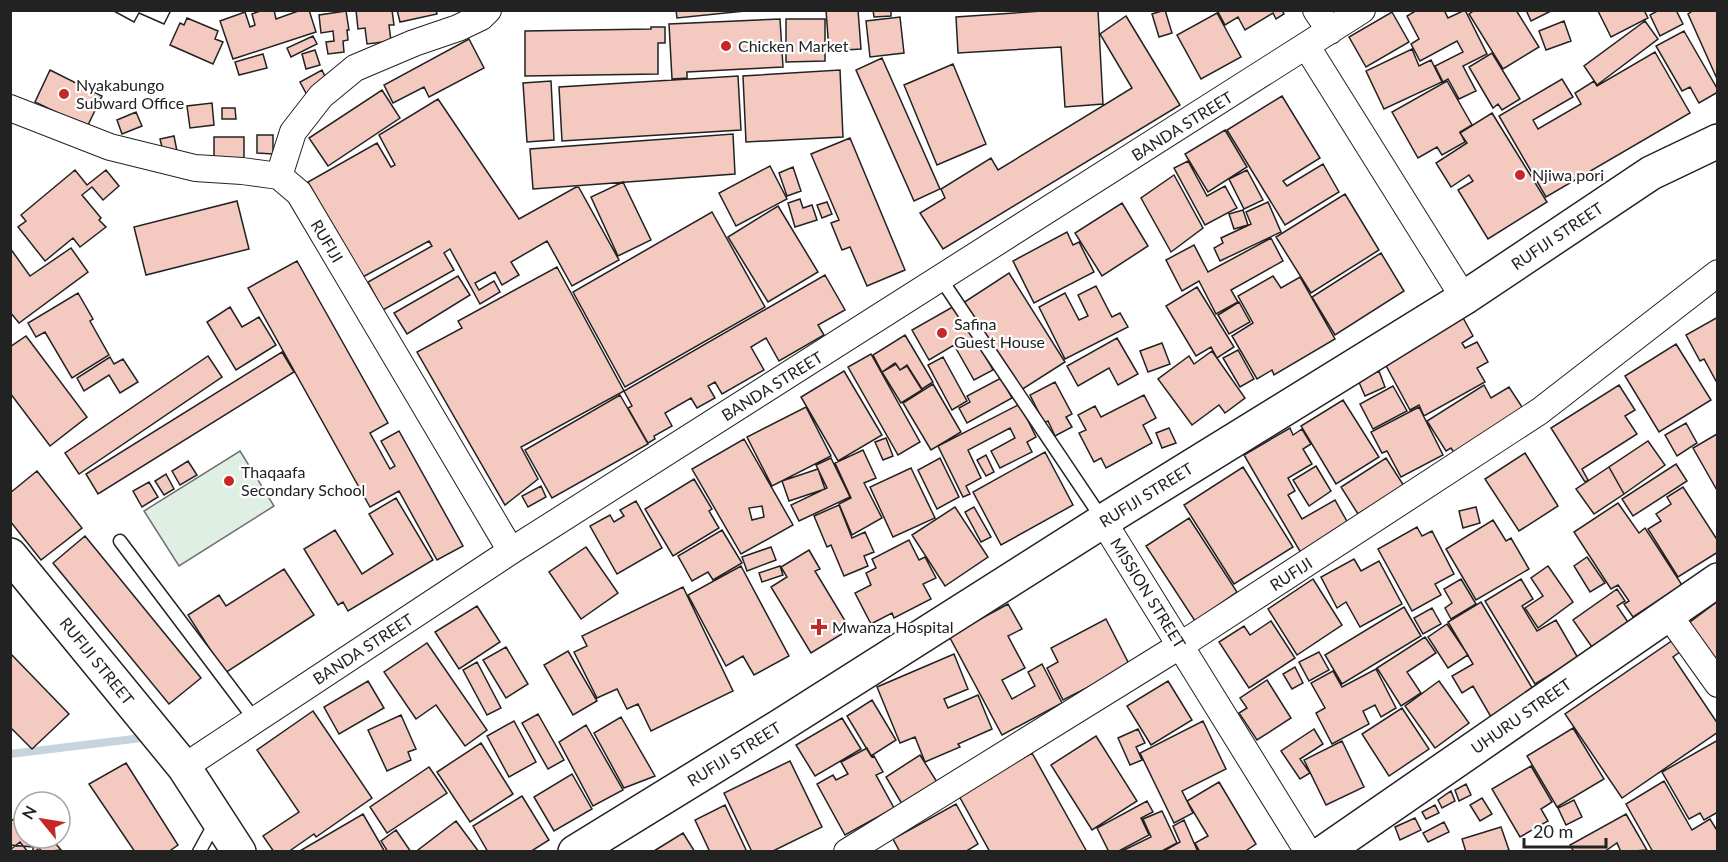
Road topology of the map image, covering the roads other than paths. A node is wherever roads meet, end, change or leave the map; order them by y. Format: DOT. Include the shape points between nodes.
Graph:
graph roads {
  1 [pos="488,10"];
  2 [pos="1362,10"];
  3 [pos="1323,21"];
  4 [pos="1308,47"];
  5 [pos="10,108"];
  6 [pos="1718,141"];
  7 [pos="279,176"];
  8 [pos="1718,273"];
  9 [pos="941,279"];
  10 [pos="1464,298"];
  11 [pos="1103,521"];
  12 [pos="120,541"];
  13 [pos="511,551"];
  14 [pos="10,555"];
  15 [pos="1718,580"];
  16 [pos="1668,614"];
  17 [pos="1181,645"];
  18 [pos="1718,684"];
  19 [pos="255,720"];
  20 [pos="184,767"];
  21 [pos="218,818"];
  22 [pos="199,852"];
  23 [pos="239,852"];
  24 [pos="575,852"];
  25 [pos="847,852"];
  26 [pos="1308,852"];
  27 [pos="1324,852"];
  1 -- 7 [label="street" via="458,28 355,68 321,96 293,132"];
  2 -- 3 [label="street, BANDA STREET"];
  3 -- 4 [label="street, BANDA STREET"];
  4 -- 9 [label="street, BANDA STREET"];
  4 -- 10 [label="street"];
  5 -- 7 [label="street" via="110,147 195,168"];
  6 -- 10 [label="street, RUFIJI STREET" via="1651,173"];
  7 -- 13 [label="street, RUFIJI" via="299,193"];
  8 -- 17 [label="street, RUFIJI" via="1540,411"];
  9 -- 11 [label="lane, MISSION STREET"];
  9 -- 13 [label="street, BANDA STREET"];
  10 -- 11 [label="street, RUFIJI STREET"];
  11 -- 17 [label="street, MISSION STREET"];
  11 -- 24 [label="street, RUFIJI STREET"];
  12 -- 19 [label="lane"];
  13 -- 19 [label="street, BANDA STREET"];
  14 -- 20 [label="street, RUFIJI STREET"];
  15 -- 16 [label="street, UHURU STREET"];
  16 -- 18 [label="street"];
  16 -- 27 [label="street, UHURU STREET"];
  17 -- 25 [label="street, RUFIJI"];
  17 -- 26 [label="street, MISSION STREET"];
  19 -- 20 [label="street, BANDA STREET"];
  20 -- 21 [label="street, RUFIJI STREET"];
  21 -- 22 [label="lane"];
  21 -- 23 [label="street, RUFIJI STREET"];
}
